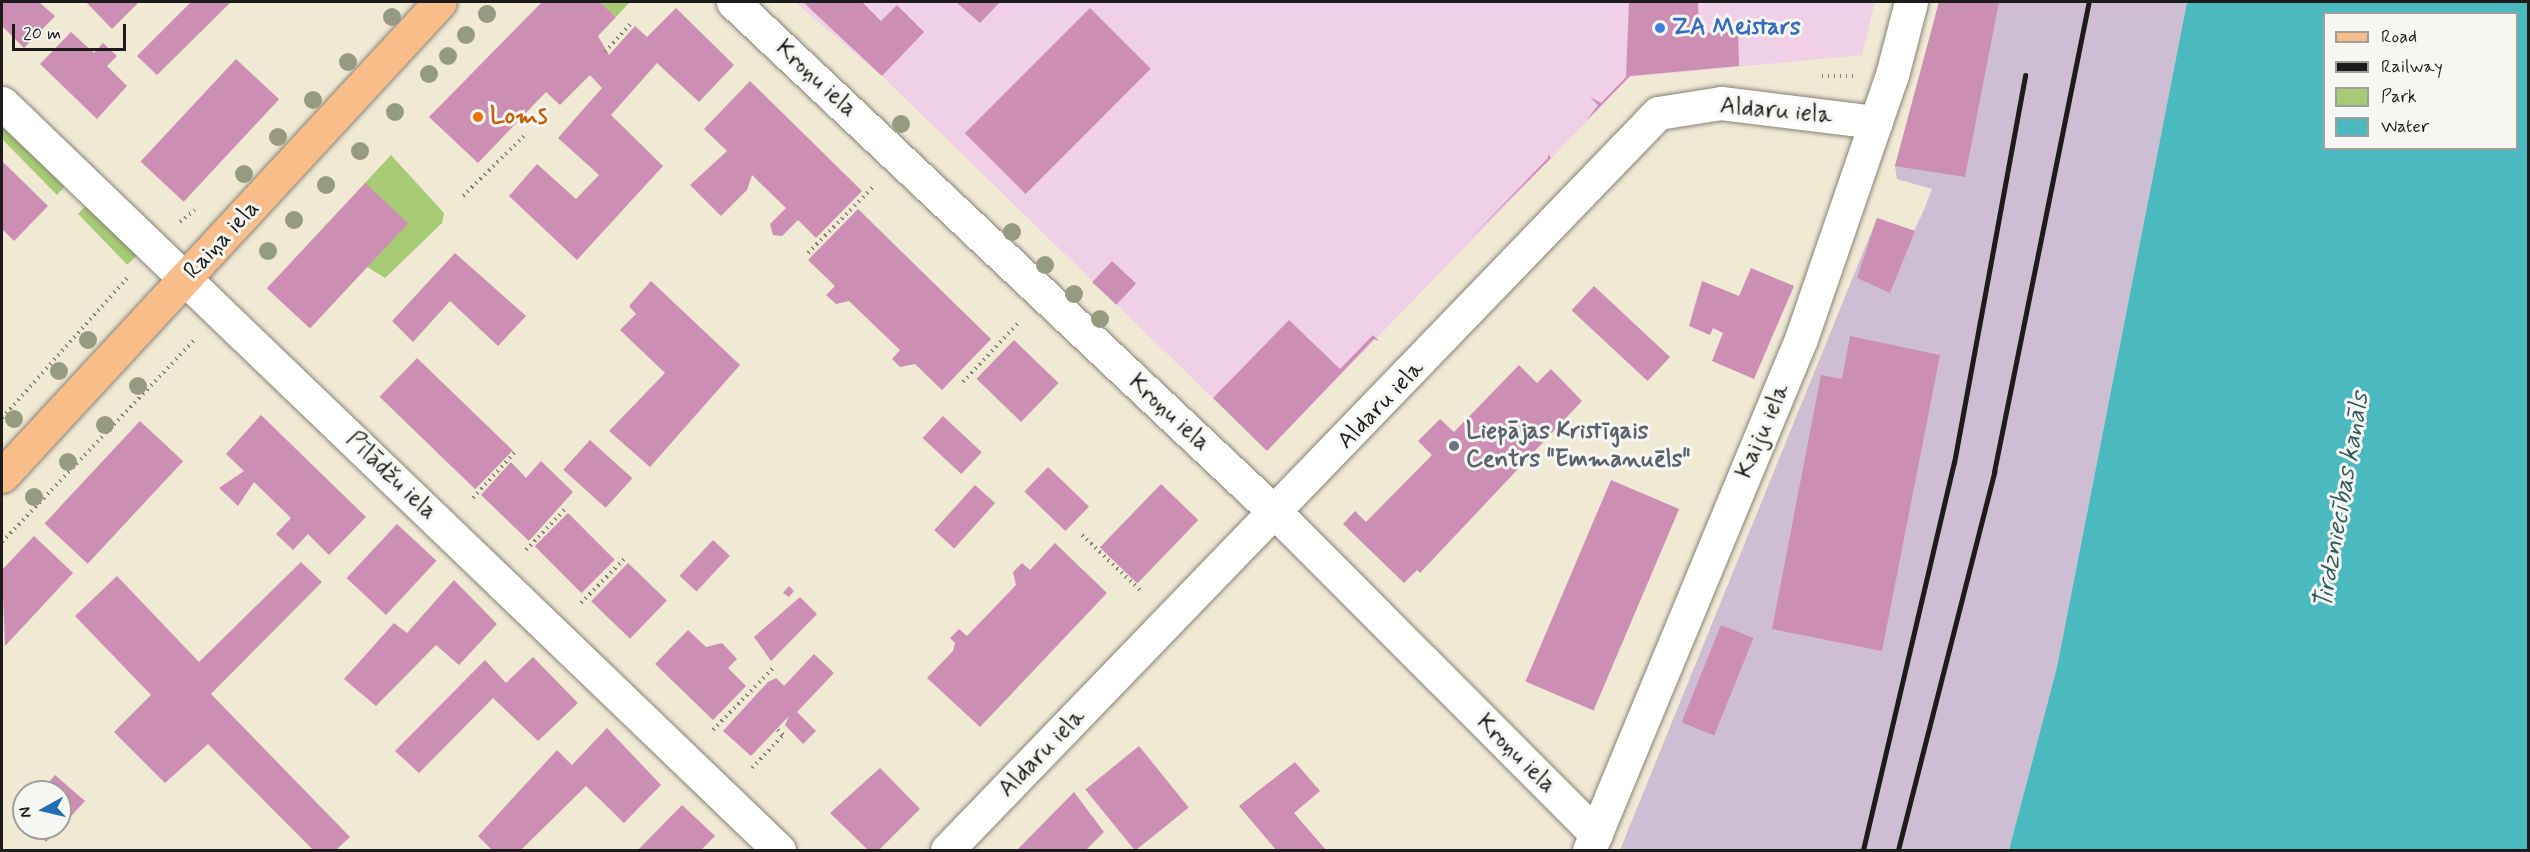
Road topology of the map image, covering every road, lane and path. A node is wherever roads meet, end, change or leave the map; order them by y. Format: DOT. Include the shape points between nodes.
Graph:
graph roads {
  1 [pos="440,2"];
  2 [pos="733,2"];
  3 [pos="1911,2"];
  4 [pos="633,21"];
  5 [pos="605,52"];
  6 [pos="2,103"];
  7 [pos="1876,122"];
  8 [pos="527,133"];
  9 [pos="878,182"];
  10 [pos="463,196"];
  11 [pos="195,210"];
  12 [pos="180,222"];
  13 [pos="808,253"];
  14 [pos="129,275"];
  15 [pos="185,279"];
  16 [pos="1018,322"];
  17 [pos="192,342"];
  18 [pos="963,382"];
  19 [pos="2,418"];
  20 [pos="515,452"];
  21 [pos="2,476"];
  22 [pos="473,498"];
  23 [pos="565,509"];
  24 [pos="1276,514"];
  25 [pos="1082,535"];
  26 [pos="2,542"];
  27 [pos="526,550"];
  28 [pos="625,558"];
  29 [pos="1140,590"];
  30 [pos="581,603"];
  31 [pos="773,668"];
  32 [pos="777,729"];
  33 [pos="713,730"];
  34 [pos="752,768"];
  35 [pos="1592,842"];
  36 [pos="779,850"];
  37 [pos="947,850"];
  1 -- 15 [label="main road, Raiņa iela"];
  2 -- 24 [label="street, Kroņu iela"];
  3 -- 7 [label="street, Kaiju iela"];
  4 -- 5 [label="path"];
  6 -- 15 [label="street, Pīlādžu iela"];
  7 -- 24 [label="street, Aldaru iela" via="1721,103 1658,113"];
  7 -- 35 [label="street, Kaiju iela" via="1801,339"];
  8 -- 10 [label="path"];
  9 -- 13 [label="path"];
  11 -- 12 [label="path"];
  14 -- 19 [label="path"];
  15 -- 21 [label="main road, Raiņa iela"];
  15 -- 36 [label="street, Pīlādžu iela"];
  16 -- 18 [label="path"];
  17 -- 26 [label="path"];
  20 -- 22 [label="path"];
  23 -- 27 [label="path"];
  24 -- 35 [label="street, Kroņu iela"];
  24 -- 37 [label="street, Aldaru iela"];
  25 -- 29 [label="path"];
  28 -- 30 [label="path"];
  31 -- 33 [label="path"];
  32 -- 34 [label="path" via="783,735"];
}
